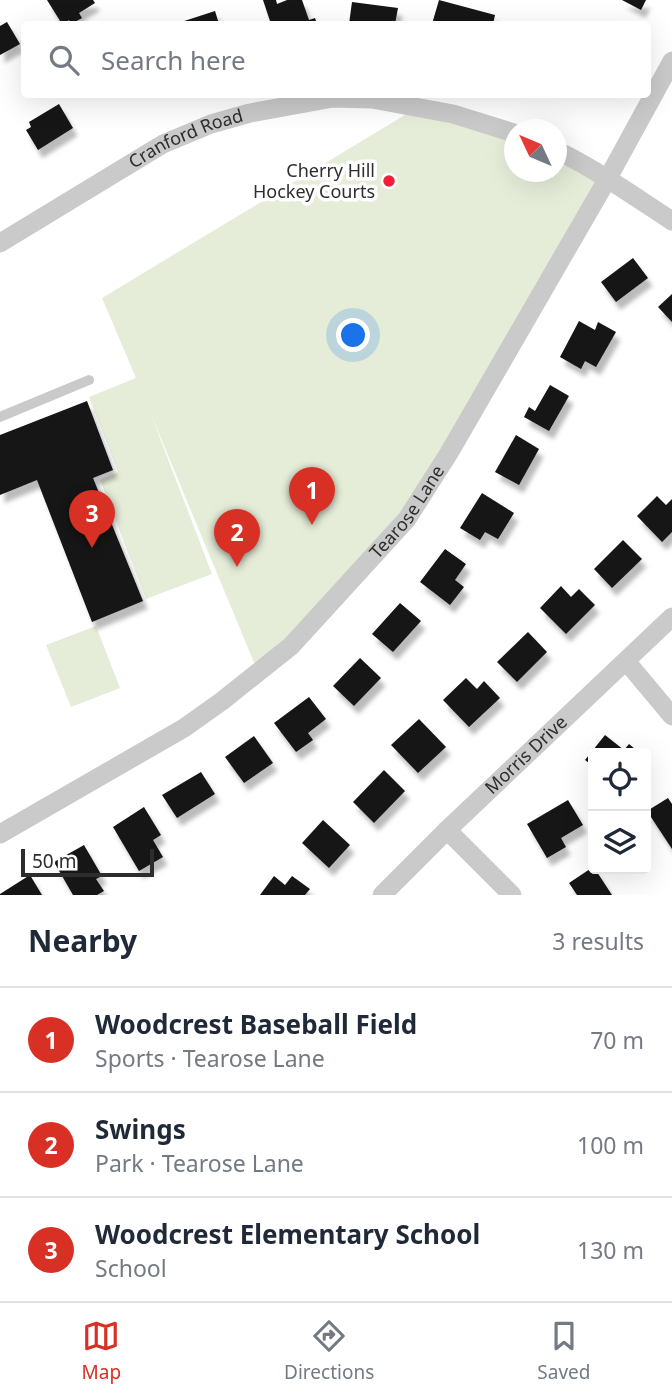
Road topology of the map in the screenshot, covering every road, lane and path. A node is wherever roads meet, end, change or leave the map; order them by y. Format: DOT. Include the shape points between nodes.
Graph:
graph roads {
  1 [pos="672,61"];
  2 [pos="504,129"];
  3 [pos="567,156"];
  4 [pos="608,178"];
  5 [pos="672,221"];
  6 [pos="0,243"];
  7 [pos="89,380"];
  8 [pos="0,417"];
  9 [pos="672,617"];
  10 [pos="626,661"];
  11 [pos="672,716"];
  12 [pos="447,830"];
  13 [pos="0,834"];
  14 [pos="382,895"];
  15 [pos="512,895"];
  1 -- 4 [label="street, Tearose Lane"];
  2 -- 6 [label="street, Cranford Road" via="372,99 333,98 250,113 163,144"];
  3 -- 4 [label="street"];
  4 -- 5 [label="street"];
  4 -- 13 [label="street, Tearose Lane" via="407,519 291,646 184,728"];
  7 -- 8 [label="lane"];
  9 -- 10 [label="street, Morris Drive"];
  10 -- 11 [label="street"];
  10 -- 12 [label="street, Morris Drive"];
  12 -- 14 [label="street, Morris Drive"];
  12 -- 15 [label="street"];
}
